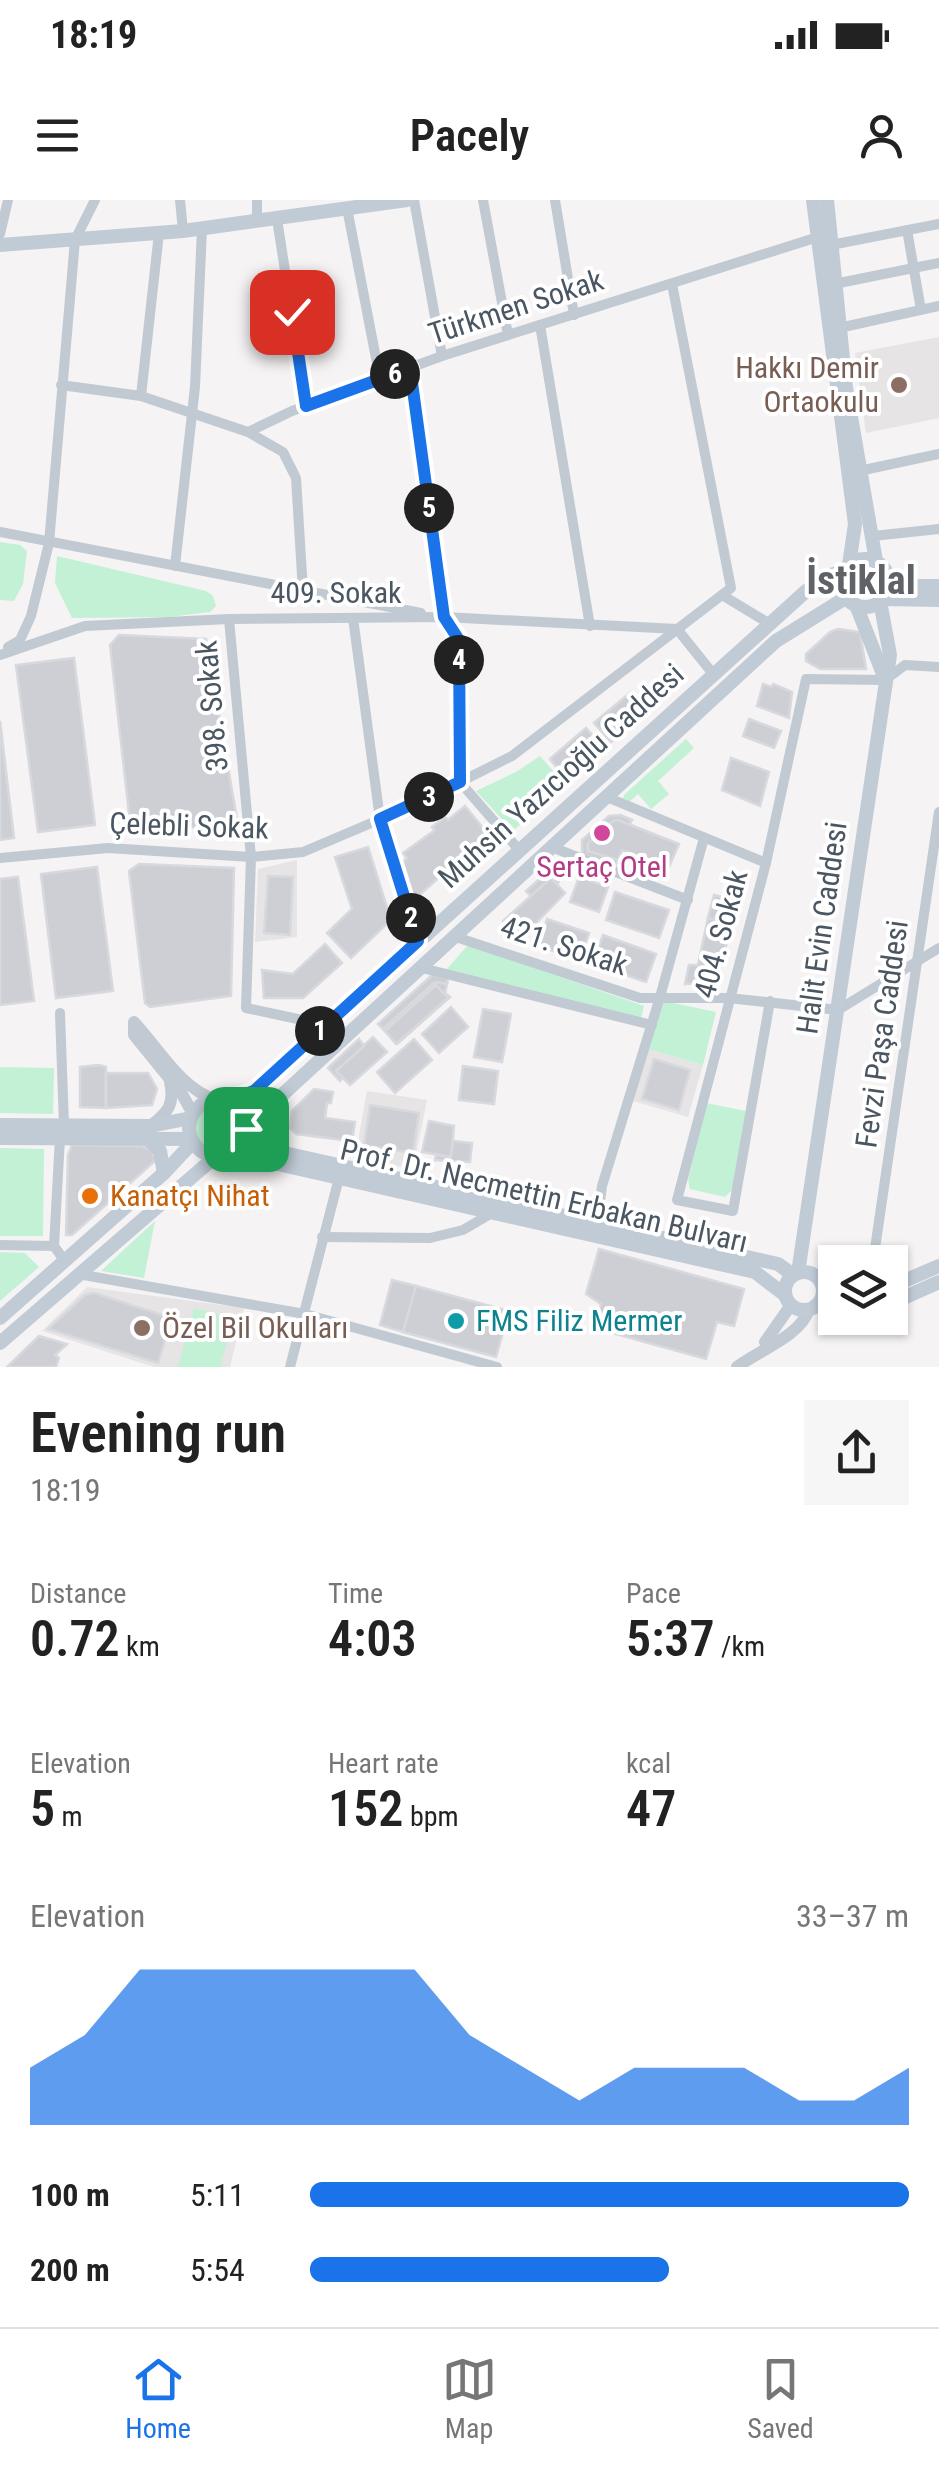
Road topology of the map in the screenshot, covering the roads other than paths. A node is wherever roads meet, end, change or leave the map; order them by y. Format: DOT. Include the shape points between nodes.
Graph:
graph roads {
  1 [pos="8,200"];
  2 [pos="95,200"];
  3 [pos="180,200"];
  4 [pos="257,200"];
  5 [pos="408,200"];
  6 [pos="483,200"];
  7 [pos="555,200"];
  8 [pos="813,200"];
  9 [pos="827,200"];
  10 [pos="341,206"];
  11 [pos="277,219"];
  12 [pos="258,222"];
  13 [pos="939,224"];
  14 [pos="202,228"];
  15 [pos="906,230"];
  16 [pos="183,231"];
  17 [pos="159,233"];
  18 [pos="0,234"];
  19 [pos="826,239"];
  20 [pos="75,240"];
  21 [pos="0,245"];
  22 [pos="939,263"];
  23 [pos="913,268"];
  24 [pos="672,284"];
  25 [pos="834,284"];
  26 [pos="939,306"];
  27 [pos="922,310"];
  28 [pos="574,314"];
  29 [pos="540,325"];
  30 [pos="839,328"];
  31 [pos="508,335"];
  32 [pos="442,356"];
  33 [pos="410,368"];
  34 [pos="380,379"];
  35 [pos="61,385"];
  36 [pos="141,396"];
  37 [pos="306,406"];
  38 [pos="192,413"];
  39 [pos="248,432"];
  40 [pos="939,454"];
  41 [pos="860,471"];
  42 [pos="939,530"];
  43 [pos="0,532"];
  44 [pos="873,536"];
  45 [pos="49,543"];
  46 [pos="876,561"];
  47 [pos="175,566"];
  48 [pos="847,568"];
  49 [pos="888,576"];
  50 [pos="939,586"];
  51 [pos="303,590"];
  52 [pos="722,595"];
  53 [pos="881,600"];
  54 [pos="939,600"];
  55 [pos="851,601"];
  56 [pos="444,617"];
  57 [pos="354,618"];
  58 [pos="229,619"];
  59 [pos="770,624"];
  60 [pos="590,626"];
  61 [pos="677,629"];
  62 [pos="0,653"];
  63 [pos="939,667"];
  64 [pos="714,675"];
  65 [pos="886,680"];
  66 [pos="460,782"];
  67 [pos="609,798"];
  68 [pos="939,812"];
  69 [pos="380,819"];
  70 [pos="704,838"];
  71 [pos="554,848"];
  72 [pos="520,851"];
  73 [pos="251,857"];
  74 [pos="0,858"];
  75 [pos="766,864"];
  76 [pos="688,900"];
  77 [pos="456,936"];
  78 [pos="418,941"];
  79 [pos="939,948"];
  80 [pos="918,962"];
  81 [pos="422,968"];
  82 [pos="660,997"];
  83 [pos="729,998"];
  84 [pos="770,1002"];
  85 [pos="838,1010"];
  86 [pos="60,1013"];
  87 [pos="652,1025"];
  88 [pos="321,1030"];
  89 [pos="169,1080"];
  90 [pos="221,1101"];
  91 [pos="262,1113"];
  92 [pos="192,1116"];
  93 [pos="0,1125"];
  94 [pos="245,1130"];
  95 [pos="62,1132"];
  96 [pos="149,1133"];
  97 [pos="0,1138"];
  98 [pos="192,1140"];
  99 [pos="280,1152"];
  100 [pos="220,1156"];
  101 [pos="164,1173"];
  102 [pos="339,1178"];
  103 [pos="492,1213"];
  104 [pos="596,1223"];
  105 [pos="322,1237"];
  106 [pos="0,1245"];
  107 [pos="875,1245"];
  108 [pos="54,1246"];
  109 [pos="64,1260"];
  110 [pos="939,1266"];
  111 [pos="77,1274"];
  112 [pos="805,1275"];
  113 [pos="818,1278"];
  114 [pos="908,1279"];
  115 [pos="939,1282"];
  116 [pos="908,1298"];
  117 [pos="788,1300"];
  118 [pos="812,1307"];
  119 [pos="818,1308"];
  120 [pos="306,1314"];
  121 [pos="0,1318"];
  122 [pos="0,1343"];
  123 [pos="743,1362"];
  124 [pos="290,1367"];
  125 [pos="497,1367"];
  1 -- 18 [label="street"];
  2 -- 20 [label="street"];
  3 -- 16 [label="street"];
  4 -- 12 [label="street"];
  5 -- 10 [label="main road"];
  5 -- 32 [label="street"];
  6 -- 31 [label="street"];
  7 -- 28 [label="street"];
  8 -- 19 [label="main road"];
  9 -- 19 [label="main road"];
  10 -- 11 [label="main road"];
  10 -- 34 [label="street"];
  11 -- 12 [label="main road"];
  11 -- 37 [label="street"];
  12 -- 14 [label="main road"];
  13 -- 15 [label="street, Türkmen Sokak"];
  14 -- 16 [label="main road"];
  14 -- 38 [label="street"];
  15 -- 19 [label="street, Türkmen Sokak"];
  15 -- 23 [label="street"];
  16 -- 17 [label="main road"];
  17 -- 20 [label="main road"];
  17 -- 36 [label="street"];
  19 -- 24 [label="street, Türkmen Sokak"];
  19 -- 25 [label="main road"];
  19 -- 48 [label="main road" via="855,524"];
  20 -- 21 [label="main road"];
  20 -- 35 [label="street"];
  22 -- 23 [label="street"];
  23 -- 25 [label="street"];
  23 -- 27 [label="street"];
  24 -- 28 [label="street, Türkmen Sokak"];
  24 -- 52 [label="street" via="732,588"];
  25 -- 30 [label="main road"];
  26 -- 27 [label="street"];
  27 -- 30 [label="street"];
  28 -- 29 [label="street, Türkmen Sokak"];
  29 -- 31 [label="street, Türkmen Sokak"];
  29 -- 60 [label="street"];
  30 -- 41 [label="main road"];
  31 -- 32 [label="street, Türkmen Sokak"];
  32 -- 33 [label="street, Türkmen Sokak"];
  33 -- 34 [label="street, Türkmen Sokak"];
  33 -- 56 [label="street"];
  34 -- 37 [label="street, Türkmen Sokak"];
  35 -- 36 [label="street"];
  35 -- 45 [label="street"];
  36 -- 38 [label="street"];
  37 -- 39 [label="street, Türkmen Sokak"];
  38 -- 39 [label="street"];
  38 -- 47 [label="street"];
  39 -- 51 [label="street" via="283,452 296,478"];
  40 -- 41 [label="street"];
  41 -- 44 [label="main road"];
  42 -- 44 [label="street"];
  43 -- 45 [label="street"];
  44 -- 46 [label="main road"];
  45 -- 47 [label="street"];
  45 -- 62 [label="street" via="31,616 20,640"];
  46 -- 48 [label="main road"];
  46 -- 49 [label="main road"];
  47 -- 51 [label="street"];
  48 -- 55 [label="main road" via="842,584"];
  48 -- 59 [label="main road, Muhsin Yazıcıoğlu Caddesi" via="816,582"];
  49 -- 50 [label="main road"];
  49 -- 53 [label="main road"];
  51 -- 56 [label="street"];
  52 -- 59 [label="street"];
  52 -- 61 [label="street, Çelebli Sokak"];
  53 -- 54 [label="main road"];
  53 -- 55 [label="main road" via="869,606"];
  53 -- 65 [label="main road, Halit Evin Caddesi" via="890,655"];
  55 -- 65 [label="main road, Halit Evin Caddesi"];
  55 -- 67 [label="main road, Muhsin Yazıcıoğlu Caddesi" via="776,642"];
  56 -- 57 [label="street, 409. Sokak"];
  56 -- 60 [label="street, 409. Sokak"];
  56 -- 66 [label="street" via="459,640"];
  57 -- 58 [label="street, 409. Sokak"];
  57 -- 69 [label="street"];
  58 -- 62 [label="street, 409. Sokak" via="86,626"];
  58 -- 73 [label="street, 398. Sokak"];
  59 -- 64 [label="main road, Muhsin Yazıcıoğlu Caddesi"];
  60 -- 61 [label="street, 409. Sokak"];
  61 -- 64 [label="street"];
  61 -- 66 [label="street, Çelebli Sokak" via="512,756"];
  63 -- 65 [label="street" via="905,665"];
  64 -- 72 [label="main road, Muhsin Yazıcıoğlu Caddesi"];
  65 -- 75 [label="street, 404. Sokak" via="806,679"];
  65 -- 85 [label="main road, Halit Evin Caddesi"];
  66 -- 69 [label="street, Çelebli Sokak"];
  66 -- 72 [label="street"];
  67 -- 70 [label="street"];
  67 -- 71 [label="main road, Muhsin Yazıcıoğlu Caddesi"];
  68 -- 80 [label="street, Fevzi Paşa Caddesi"];
  69 -- 73 [label="street, Çelebli Sokak" via="303,852"];
  69 -- 78 [label="street"];
  70 -- 75 [label="street"];
  70 -- 76 [label="street"];
  71 -- 76 [label="street"];
  71 -- 77 [label="main road, Muhsin Yazıcıoğlu Caddesi"];
  72 -- 78 [label="main road, Muhsin Yazıcıoğlu Caddesi"];
  73 -- 74 [label="street, Çelebli Sokak" via="108,848"];
  73 -- 88 [label="street, 398. Sokak" via="246,1008 307,1020"];
  75 -- 83 [label="street, 404. Sokak"];
  76 -- 82 [label="street"];
  77 -- 81 [label="main road, Muhsin Yazıcıoğlu Caddesi"];
  77 -- 82 [label="street, 421. Sokak" via="640,998"];
  78 -- 88 [label="main road, Muhsin Yazıcıoğlu Caddesi"];
  79 -- 80 [label="street"];
  80 -- 85 [label="street"];
  80 -- 107 [label="street, Fevzi Paşa Caddesi"];
  81 -- 87 [label="street, 421. Sokak"];
  81 -- 91 [label="main road, Muhsin Yazıcıoğlu Caddesi"];
  82 -- 83 [label="street, 421. Sokak"];
  82 -- 87 [label="street"];
  83 -- 84 [label="street, 421. Sokak"];
  83 -- 84 [label="street, 404. Sokak" via="678,1200 733,1211"];
  84 -- 85 [label="street, 421. Sokak"];
  85 -- 112 [label="main road, Halit Evin Caddesi"];
  86 -- 95 [label="street"];
  87 -- 104 [label="street"];
  88 -- 90 [label="main road, Muhsin Yazıcıoğlu Caddesi" via="254,1091"];
  89 -- 90 [label="street" via="134,1036 134,1022 200,1095"];
  89 -- 92 [label="street"];
  89 -- 96 [label="street" via="174,1097"];
  90 -- 92 [label="main road" via="207,1102"];
  90 -- 94 [label="main road" via="240,1112"];
  91 -- 94 [label="main road, Muhsin Yazıcıoğlu Caddesi"];
  91 -- 99 [label="main road" via="256,1138"];
  92 -- 96 [label="main road"];
  92 -- 98 [label="main road"];
  93 -- 95 [label="main road"];
  94 -- 99 [label="main road, Prof. Dr. Necmettin Erbakan Bulvarı" via="258,1146"];
  94 -- 100 [label="main road" via="240,1146"];
  95 -- 96 [label="main road"];
  95 -- 97 [label="main road"];
  95 -- 108 [label="street"];
  96 -- 98 [label="main road"];
  96 -- 101 [label="main road"];
  98 -- 100 [label="main road"];
  98 -- 101 [label="main road"];
  99 -- 104 [label="main road, Prof. Dr. Necmettin Erbakan Bulvarı"];
  100 -- 102 [label="main road, Prof. Dr. Necmettin Erbakan Bulvarı"];
  100 -- 111 [label="main road"];
  101 -- 109 [label="main road"];
  102 -- 103 [label="main road, Prof. Dr. Necmettin Erbakan Bulvarı"];
  102 -- 105 [label="street"];
  103 -- 105 [label="street" via="430,1238"];
  103 -- 117 [label="main road, Prof. Dr. Necmettin Erbakan Bulvarı" via="754,1272"];
  104 -- 112 [label="main road, Prof. Dr. Necmettin Erbakan Bulvarı"];
  105 -- 120 [label="street"];
  106 -- 108 [label="street"];
  108 -- 109 [label="street"];
  109 -- 121 [label="main road"];
  110 -- 114 [label="main road"];
  111 -- 120 [label="street"];
  111 -- 122 [label="main road"];
  112 -- 113 [label="main road, Prof. Dr. Necmettin Erbakan Bulvarı"];
  112 -- 117 [label="main road" via="786,1284"];
  112 -- 118 [label="main road" via="822,1295"];
  115 -- 116 [label="main road"];
  117 -- 118 [label="main road, Prof. Dr. Necmettin Erbakan Bulvarı"];
  117 -- 123 [label="street" via="771,1336"];
  118 -- 119 [label="main road"];
  118 -- 123 [label="street" via="806,1320"];
  120 -- 124 [label="street"];
  120 -- 125 [label="street"];
}
